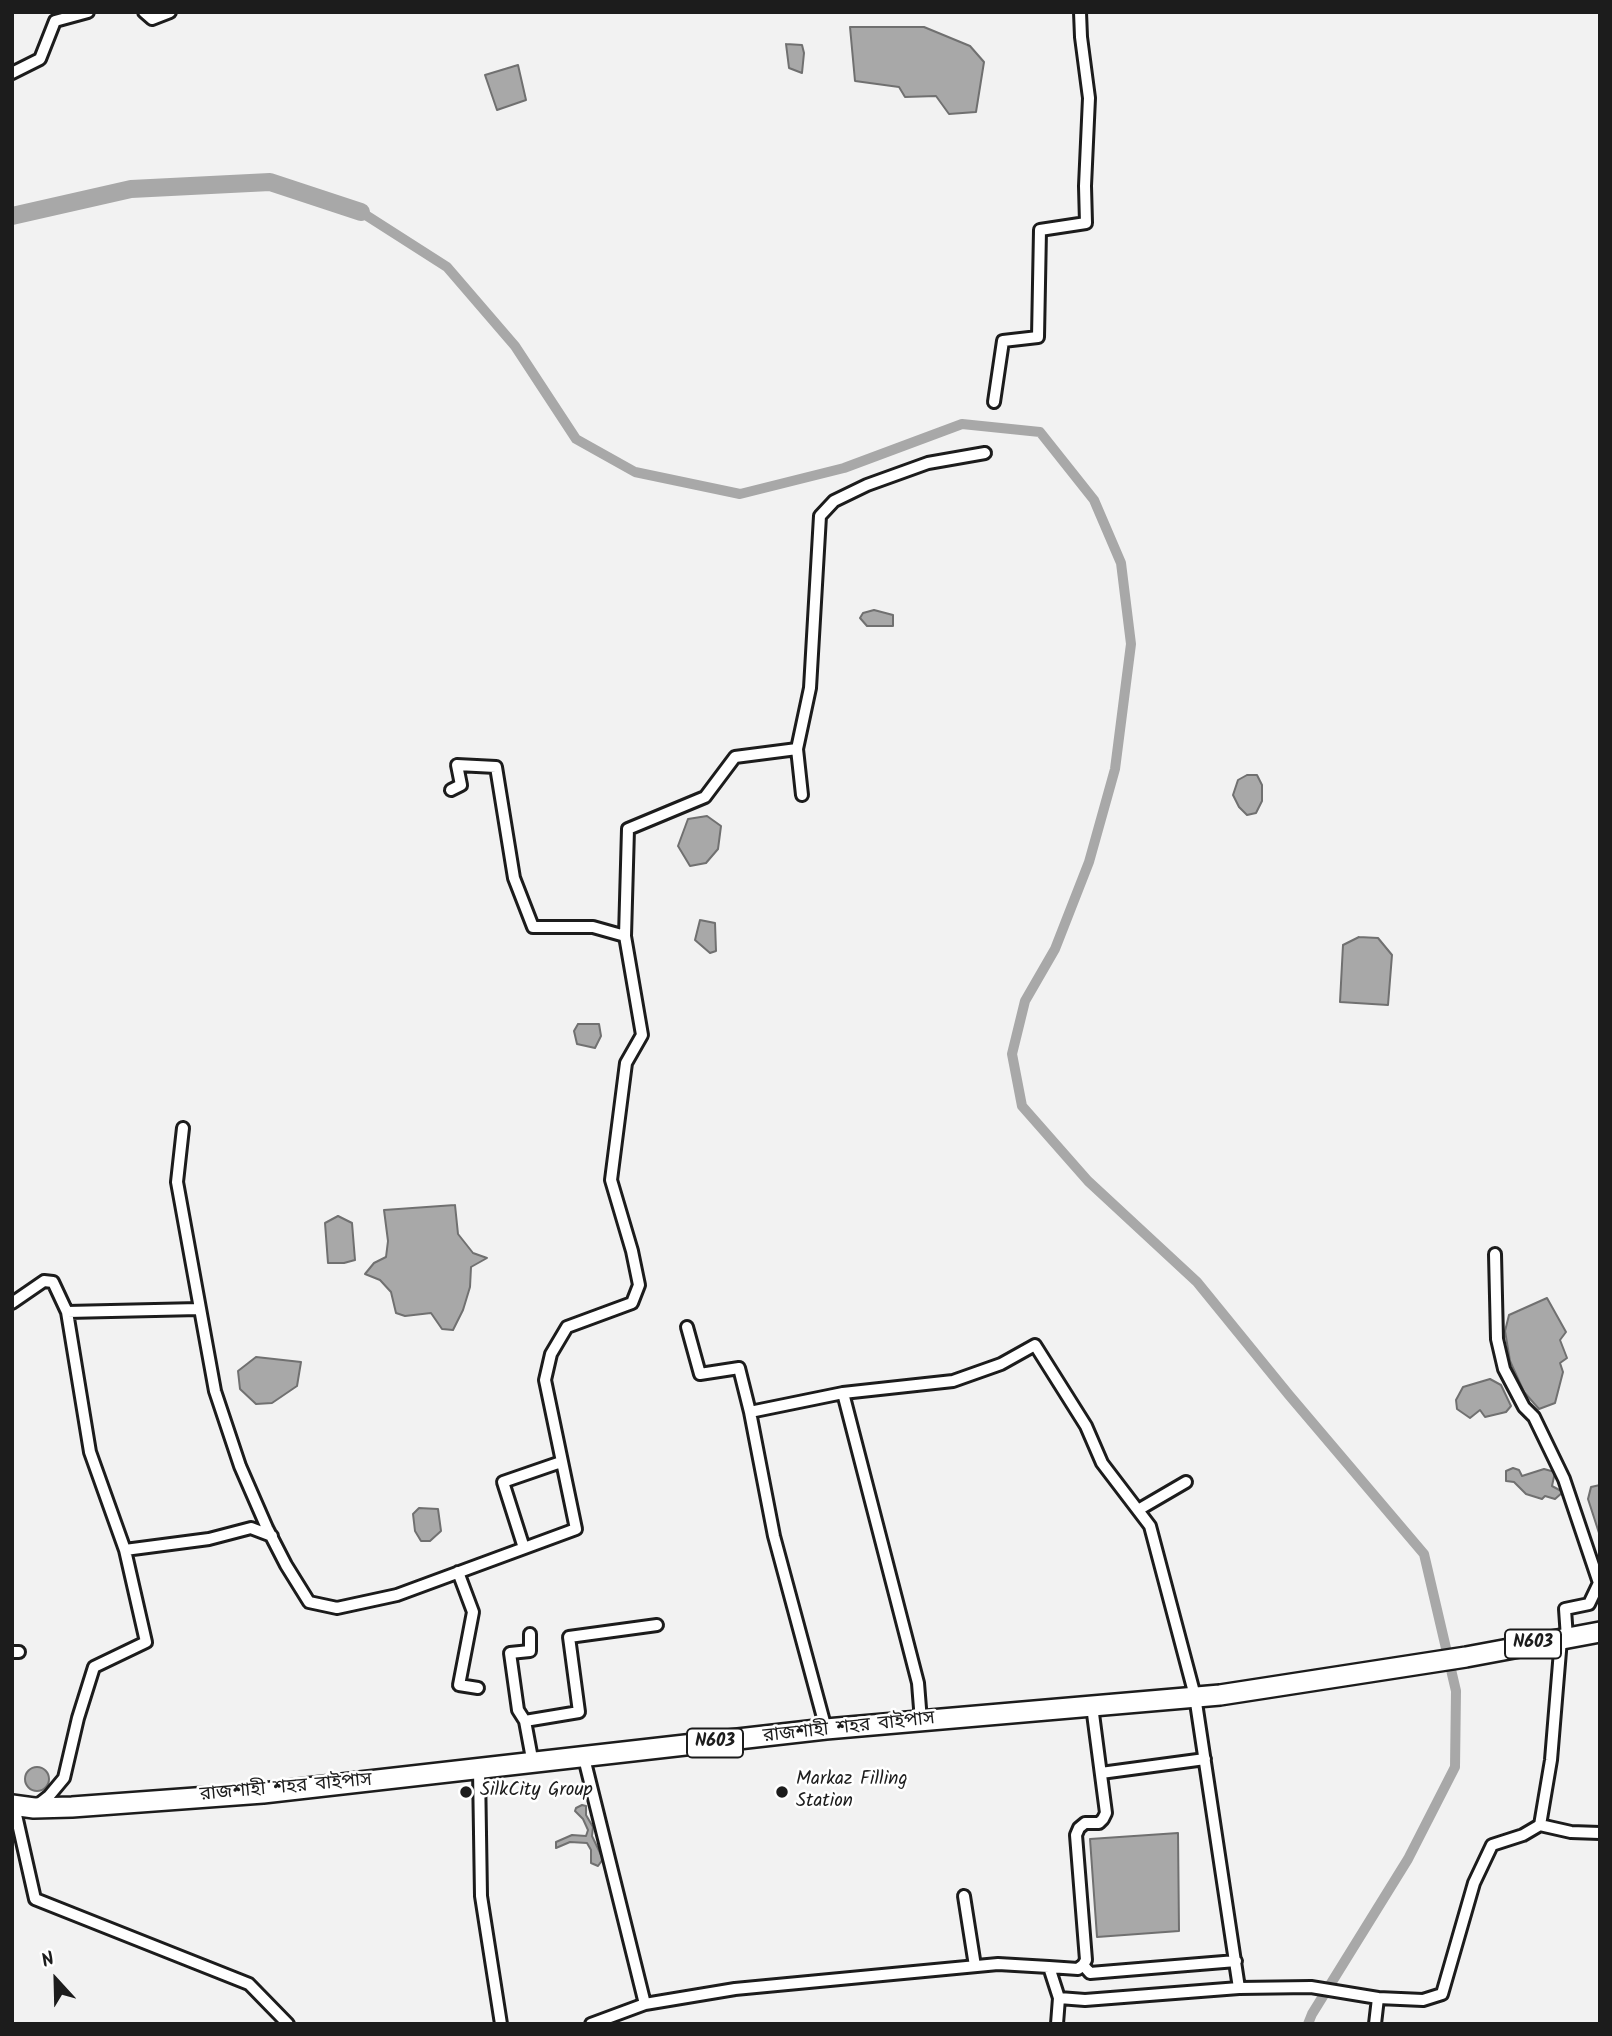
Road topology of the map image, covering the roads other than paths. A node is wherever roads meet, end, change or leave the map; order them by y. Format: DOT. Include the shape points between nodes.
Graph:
graph roads {
  1 [pos="88,12"];
  2 [pos="144,12"];
  3 [pos="170,12"];
  4 [pos="1080,12"];
  5 [pos="12,73"];
  6 [pos="994,402"];
  7 [pos="985,453"];
  8 [pos="797,749"];
  9 [pos="451,790"];
  10 [pos="802,795"];
  11 [pos="625,936"];
  12 [pos="183,1128"];
  13 [pos="1495,1254"];
  14 [pos="12,1303"];
  15 [pos="199,1310"];
  16 [pos="67,1312"];
  17 [pos="687,1327"];
  18 [pos="843,1393"];
  19 [pos="750,1412"];
  20 [pos="561,1462"];
  21 [pos="1185,1482"];
  22 [pos="1138,1510"];
  23 [pos="272,1536"];
  24 [pos="524,1548"];
  25 [pos="125,1550"];
  26 [pos="458,1572"];
  27 [pos="657,1625"];
  28 [pos="1600,1632"];
  29 [pos="530,1634"];
  30 [pos="1564,1639"];
  31 [pos="478,1688"];
  32 [pos="1195,1696"];
  33 [pos="1092,1706"];
  34 [pos="525,1721"];
  35 [pos="921,1721"];
  36 [pos="826,1729"];
  37 [pos="584,1758"];
  38 [pos="1205,1759"];
  39 [pos="533,1764"];
  40 [pos="479,1770"];
  41 [pos="1101,1773"];
  42 [pos="20,1806"];
  43 [pos="1541,1825"];
  44 [pos="1600,1833"];
  45 [pos="964,1896"];
  46 [pos="1236,1961"];
  47 [pos="1083,1965"];
  48 [pos="975,1966"];
  49 [pos="1049,1967"];
  50 [pos="1239,1988"];
  51 [pos="1059,1998"];
  52 [pos="1378,1998"];
  53 [pos="645,2004"];
  54 [pos="288,2024"];
  55 [pos="501,2024"];
  56 [pos="591,2024"];
  57 [pos="1057,2024"];
  58 [pos="1376,2024"];
  1 -- 5 [label="street" via="55,22 40,59"];
  2 -- 3 [label="street" via="152,19"];
  4 -- 6 [label="street" via="1089,98 1086,223 1040,230 1038,337 1003,341"];
  7 -- 8 [label="street" via="928,463 867,485 834,501 820,516 810,688"];
  8 -- 10 [label="street"];
  8 -- 11 [label="street" via="735,757 705,797 628,829"];
  9 -- 11 [label="street" via="461,785 457,765 496,767 514,878 533,927 593,927"];
  11 -- 20 [label="street" via="642,1035 626,1063 611,1180 639,1285 632,1303 567,1327 551,1354 545,1380"];
  12 -- 15 [label="street" via="177,1182"];
  13 -- 30 [label="street" via="1497,1339 1504,1369 1564,1479 1599,1583 1589,1604 1565,1609"];
  14 -- 16 [label="street" via="44,1281 54,1282"];
  15 -- 16 [label="street"];
  15 -- 23 [label="street" via="219,1404 240,1466"];
  16 -- 25 [label="street" via="90,1452"];
  17 -- 19 [label="street" via="700,1374 738,1368"];
  18 -- 19 [label="street"];
  18 -- 22 [label="street" via="953,1381 1001,1364 1035,1345 1086,1426 1102,1463"];
  18 -- 35 [label="street" via="918,1683"];
  19 -- 36 [label="street" via="774,1536"];
  20 -- 24 [label="street" via="576,1529"];
  20 -- 24 [label="street" via="503,1482"];
  21 -- 22 [label="street"];
  22 -- 32 [label="street" via="1150,1525"];
  23 -- 25 [label="street" via="251,1528 209,1539"];
  23 -- 26 [label="street" via="309,1602 337,1608 397,1595"];
  24 -- 26 [label="street"];
  25 -- 42 [label="street" via="146,1642 94,1667 64,1777 49,1796"];
  26 -- 31 [label="street" via="473,1612 459,1685"];
  27 -- 34 [label="street" via="569,1637 579,1712"];
  28 -- 30 [label="highway, রাজশাহী শহর বাইপাস / N603"];
  29 -- 34 [label="street" via="530,1651 509,1653 518,1710"];
  30 -- 32 [label="highway, রাজশাহী শহর বাইপাস / N603"];
  30 -- 43 [label="street"];
  32 -- 33 [label="highway, রাজশাহী শহর বাইপাস / N603"];
  32 -- 38 [label="street"];
  33 -- 35 [label="highway, রাজশাহী শহর বাইপাস / N603"];
  33 -- 41 [label="street"];
  34 -- 39 [label="street"];
  35 -- 36 [label="highway, রাজশাহী শহর বাইপাস / N603"];
  36 -- 37 [label="highway, রাজশাহী শহর বাইপাস / N603"];
  37 -- 39 [label="highway, রাজশাহী শহর বাইপাস / N603"];
  37 -- 53 [label="street"];
  38 -- 41 [label="street"];
  38 -- 46 [label="street"];
  39 -- 40 [label="highway, রাজশাহী শহর বাইপাস / N603"];
  40 -- 42 [label="highway, রাজশাহী শহর বাইপাস / N603" via="263,1793 72,1807"];
  40 -- 55 [label="street" via="481,1896"];
  41 -- 47 [label="street" via="1103,1819 1085,1823 1076,1835"];
  42 -- 54 [label="street" via="35,1899 249,1984"];
  43 -- 44 [label="street"];
  43 -- 52 [label="street" via="1492,1845 1474,1883 1442,1994 1423,2000"];
  45 -- 48 [label="street"];
  46 -- 47 [label="street" via="1090,1973"];
  46 -- 50 [label="street"];
  47 -- 49 [label="street" via="1078,1969"];
  48 -- 49 [label="street"];
  48 -- 53 [label="street" via="735,1989"];
  49 -- 51 [label="street"];
  50 -- 51 [label="street"];
  50 -- 52 [label="street" via="1311,1987"];
  51 -- 57 [label="street"];
  52 -- 58 [label="street"];
  53 -- 56 [label="street"];
}
